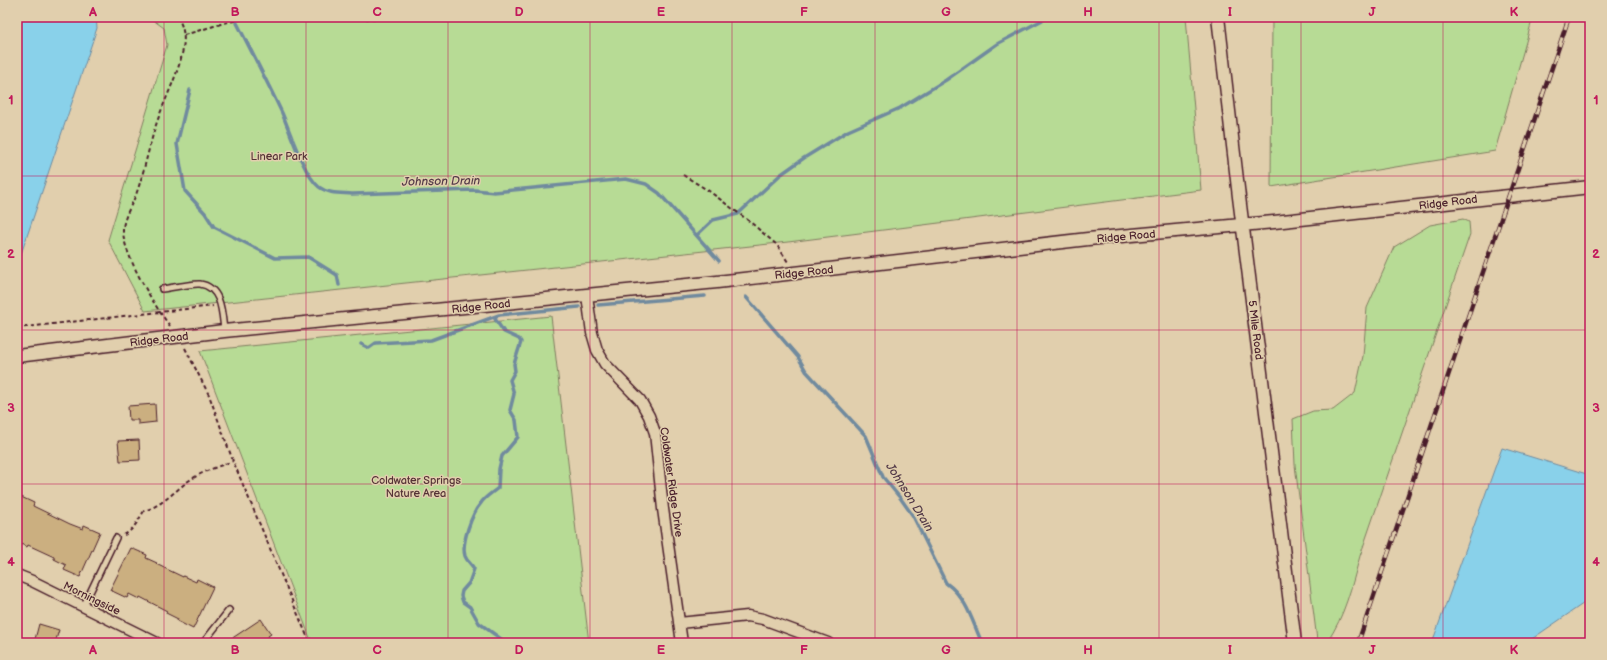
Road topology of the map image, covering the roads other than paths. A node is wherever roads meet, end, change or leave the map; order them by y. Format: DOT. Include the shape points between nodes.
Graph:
graph roads {
  1 [pos="1218,17"];
  2 [pos="1590,187"];
  3 [pos="1243,225"];
  4 [pos="162,289"];
  5 [pos="587,295"];
  6 [pos="224,332"];
  7 [pos="17,356"];
  8 [pos="116,538"];
  9 [pos="17,575"];
  10 [pos="83,607"];
  11 [pos="229,610"];
  12 [pos="679,623"];
  13 [pos="157,643"];
  14 [pos="203,643"];
  15 [pos="682,643"];
  16 [pos="828,643"];
  17 [pos="1295,643"];
  1 -- 3 [label="street, 5 Mile Road"];
  2 -- 3 [label="street, Ridge Road"];
  3 -- 5 [label="street, Ridge Road" via="1088,239"];
  3 -- 17 [label="street, 5 Mile Road"];
  4 -- 6 [label="lane" via="200,284 210,288 220,305"];
  5 -- 6 [label="street, Ridge Road"];
  5 -- 12 [label="street, Coldwater Ridge Drive" via="597,350 605,364 640,400 655,433"];
  6 -- 7 [label="street, Ridge Road"];
  8 -- 10 [label="lane"];
  9 -- 10 [label="street, Morningside"];
  10 -- 13 [label="street, Morningside"];
  11 -- 14 [label="lane"];
  12 -- 15 [label="street, Coldwater Ridge Drive"];
  12 -- 16 [label="street" via="748,616"];
}
